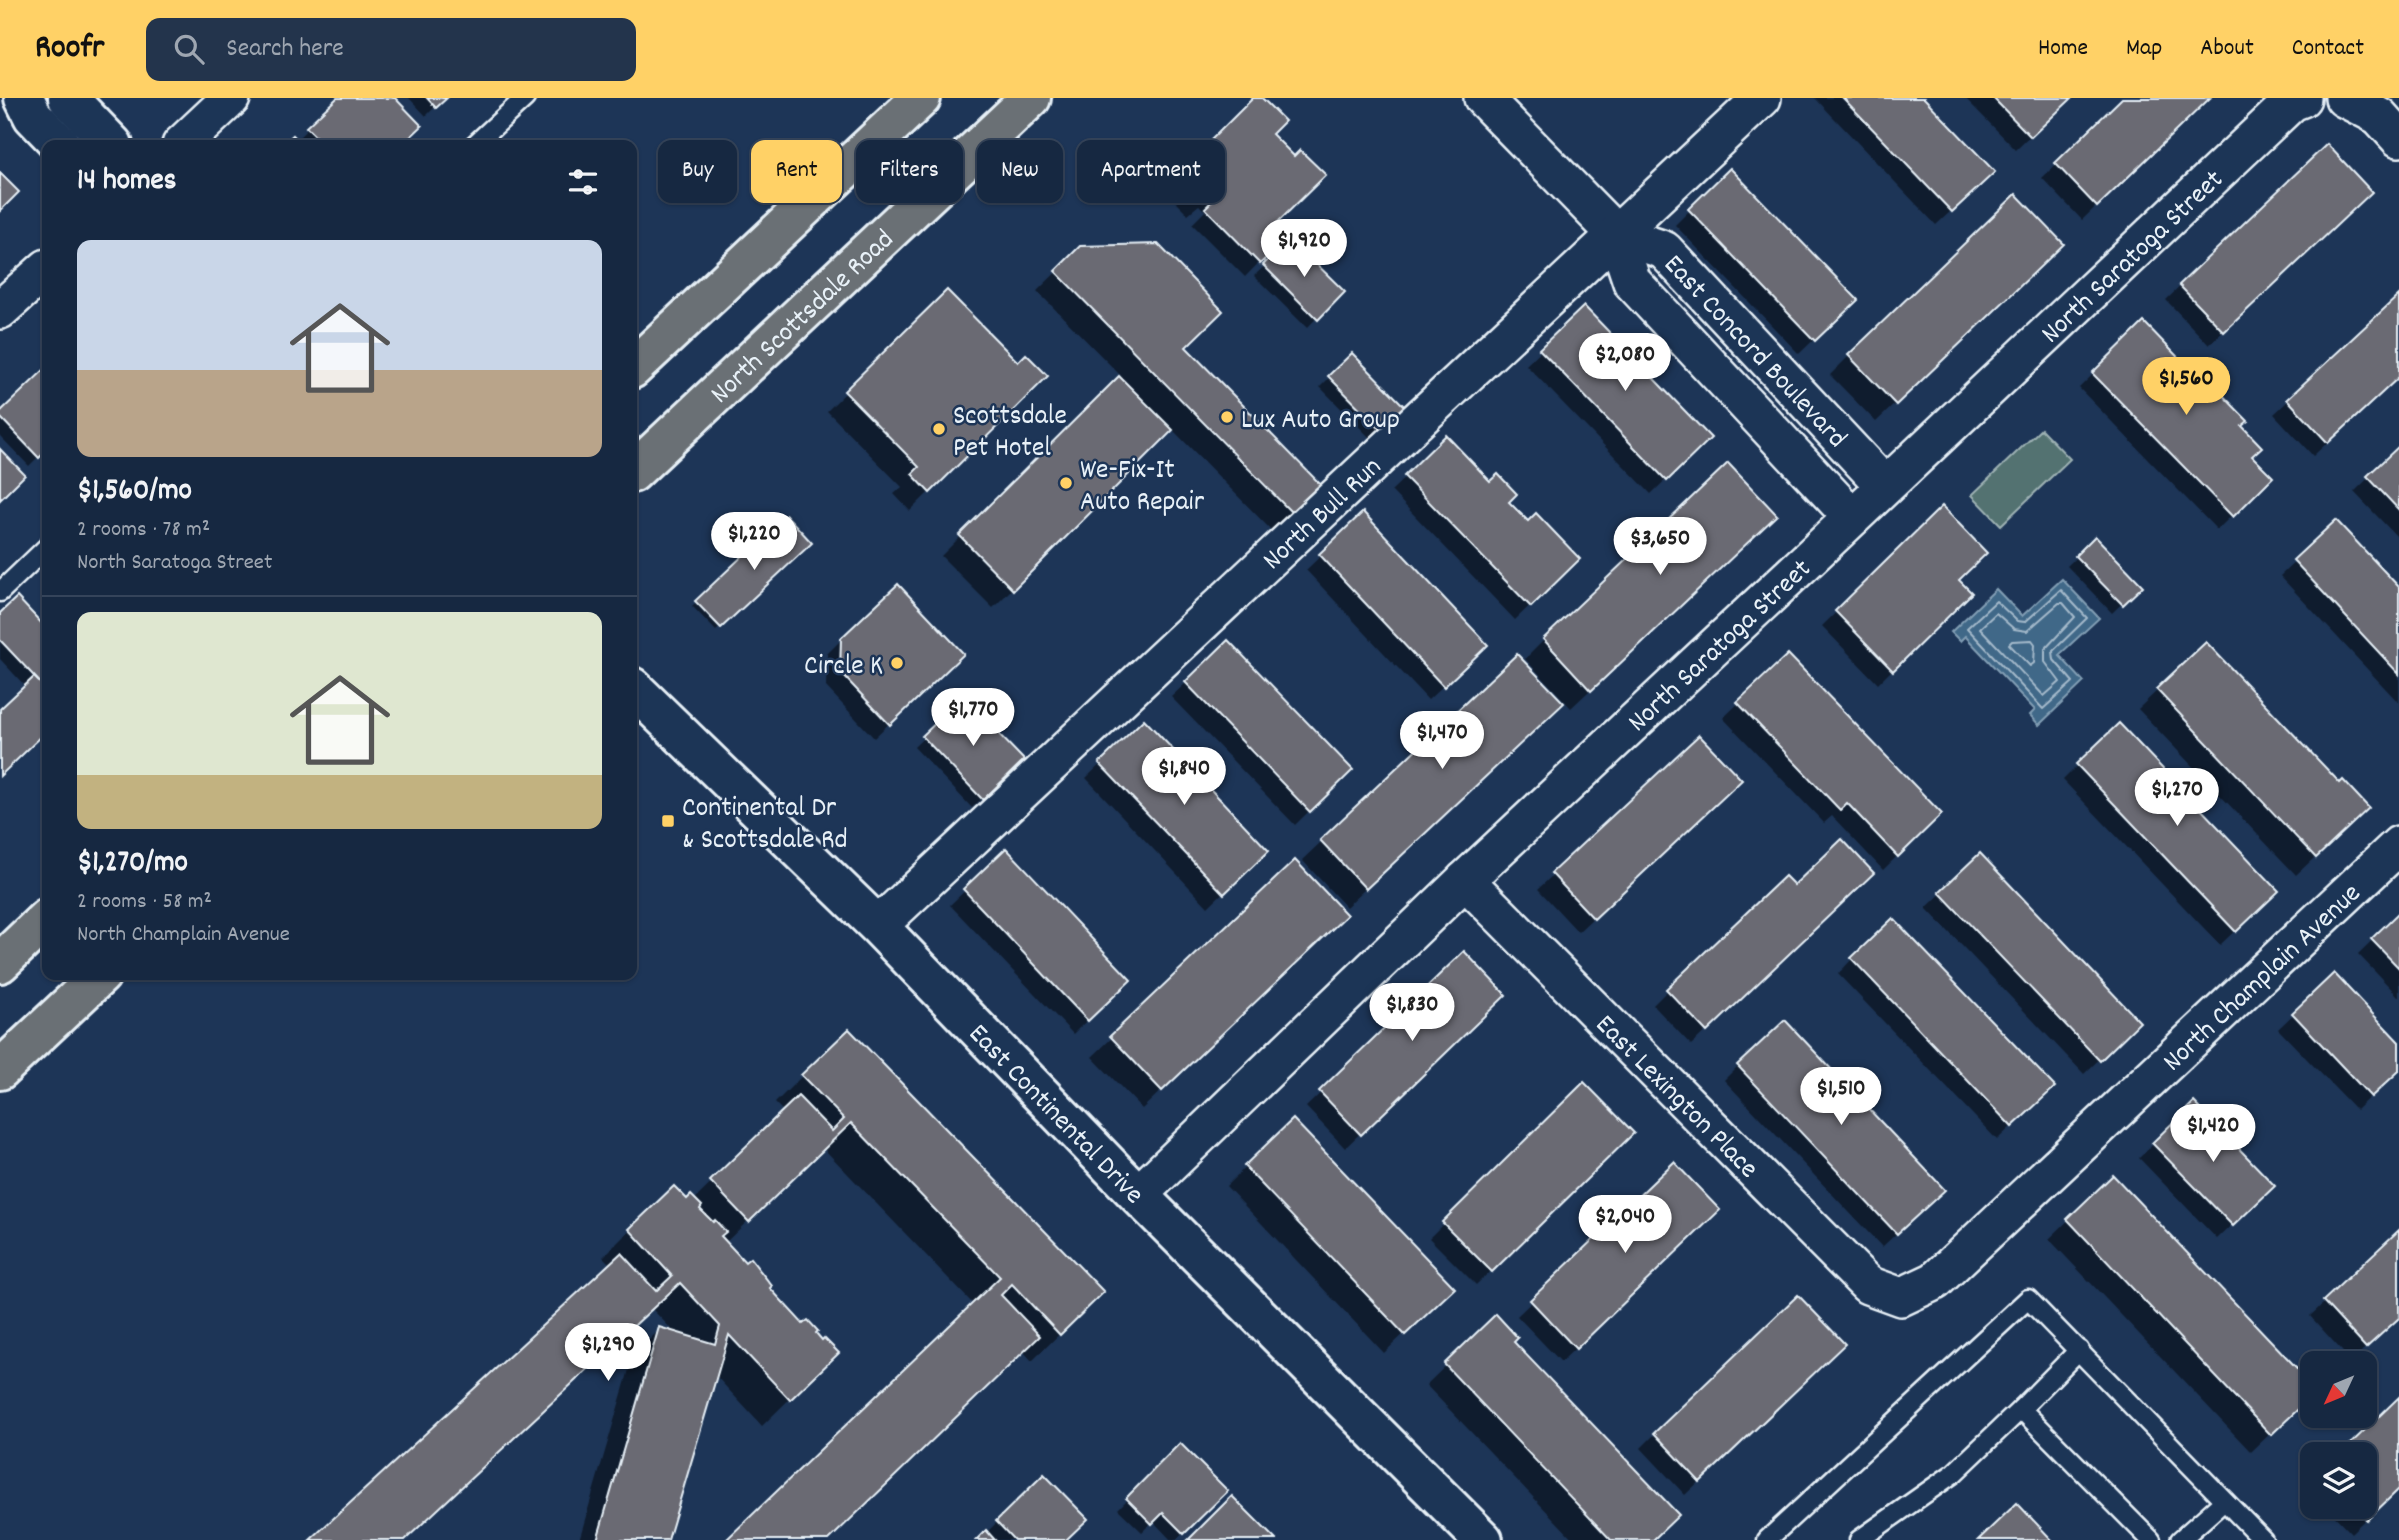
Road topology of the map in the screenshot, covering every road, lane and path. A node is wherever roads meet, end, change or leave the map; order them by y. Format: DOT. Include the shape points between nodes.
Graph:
graph roads {
  1 [pos="24,98"];
  2 [pos="68,98"];
  3 [pos="231,98"];
  4 [pos="525,98"];
  5 [pos="921,98"];
  6 [pos="1031,98"];
  7 [pos="1482,98"];
  8 [pos="1762,98"];
  9 [pos="2302,98"];
  10 [pos="2344,98"];
  11 [pos="2399,138"];
  12 [pos="56,140"];
  13 [pos="108,140"];
  14 [pos="186,140"];
  15 [pos="479,140"];
  16 [pos="1616,234"];
  17 [pos="42,272"];
  18 [pos="0,310"];
  19 [pos="637,364"];
  20 [pos="637,467"];
  21 [pos="1885,486"];
  22 [pos="1852,517"];
  23 [pos="42,552"];
  24 [pos="0,592"];
  25 [pos="637,692"];
  26 [pos="2399,845"];
  27 [pos="1465,880"];
  28 [pos="42,923"];
  29 [pos="878,926"];
  30 [pos="0,963"];
  31 [pos="96,980"];
  32 [pos="0,1070"];
  33 [pos="1138,1195"];
  34 [pos="1901,1297"];
  35 [pos="2079,1350"];
  36 [pos="2021,1409"];
  37 [pos="2224,1501"];
  38 [pos="1483,1540"];
  39 [pos="1767,1540"];
  40 [pos="1859,1540"];
  41 [pos="2151,1540"];
  42 [pos="2180,1540"];
  43 [pos="2263,1540"];
  1 -- 12 [label="street" via="33,116"];
  2 -- 13 [label="street"];
  3 -- 14 [label="street"];
  4 -- 15 [label="lane"];
  5 -- 19 [label="main road"];
  6 -- 20 [label="main road, North Scottsdale Road"];
  7 -- 16 [label="street, East Concord Boulevard"];
  8 -- 16 [label="street, North Bull Run"];
  9 -- 21 [label="street, North Saratoga Street" via="2292,102"];
  10 -- 11 [label="street" via="2379,116"];
  16 -- 21 [label="street, East Concord Boulevard" via="1664,250"];
  16 -- 22 [label="street, East Concord Boulevard" via="1632,282"];
  16 -- 29 [label="street, North Bull Run"];
  17 -- 18 [label="street"];
  21 -- 22 [label="street, North Saratoga Street"];
  22 -- 27 [label="street, North Saratoga Street"];
  23 -- 24 [label="lane"];
  25 -- 29 [label="street, East Continental Drive"];
  26 -- 34 [label="street, North Champlain Avenue" via="1935,1281"];
  27 -- 33 [label="street, North Saratoga Street"];
  27 -- 34 [label="street, East Lexington Place" via="1868,1285"];
  28 -- 30 [label="main road"];
  29 -- 33 [label="street, East Continental Drive"];
  31 -- 32 [label="main road"];
  33 -- 38 [label="street, East Continental Drive"];
  35 -- 36 [label="lane"];
  35 -- 37 [label="lane"];
  35 -- 39 [label="lane" via="2028,1298"];
  36 -- 40 [label="lane" via="1954,1473"];
  36 -- 41 [label="lane"];
  37 -- 42 [label="lane"];
  37 -- 43 [label="lane"];
}
